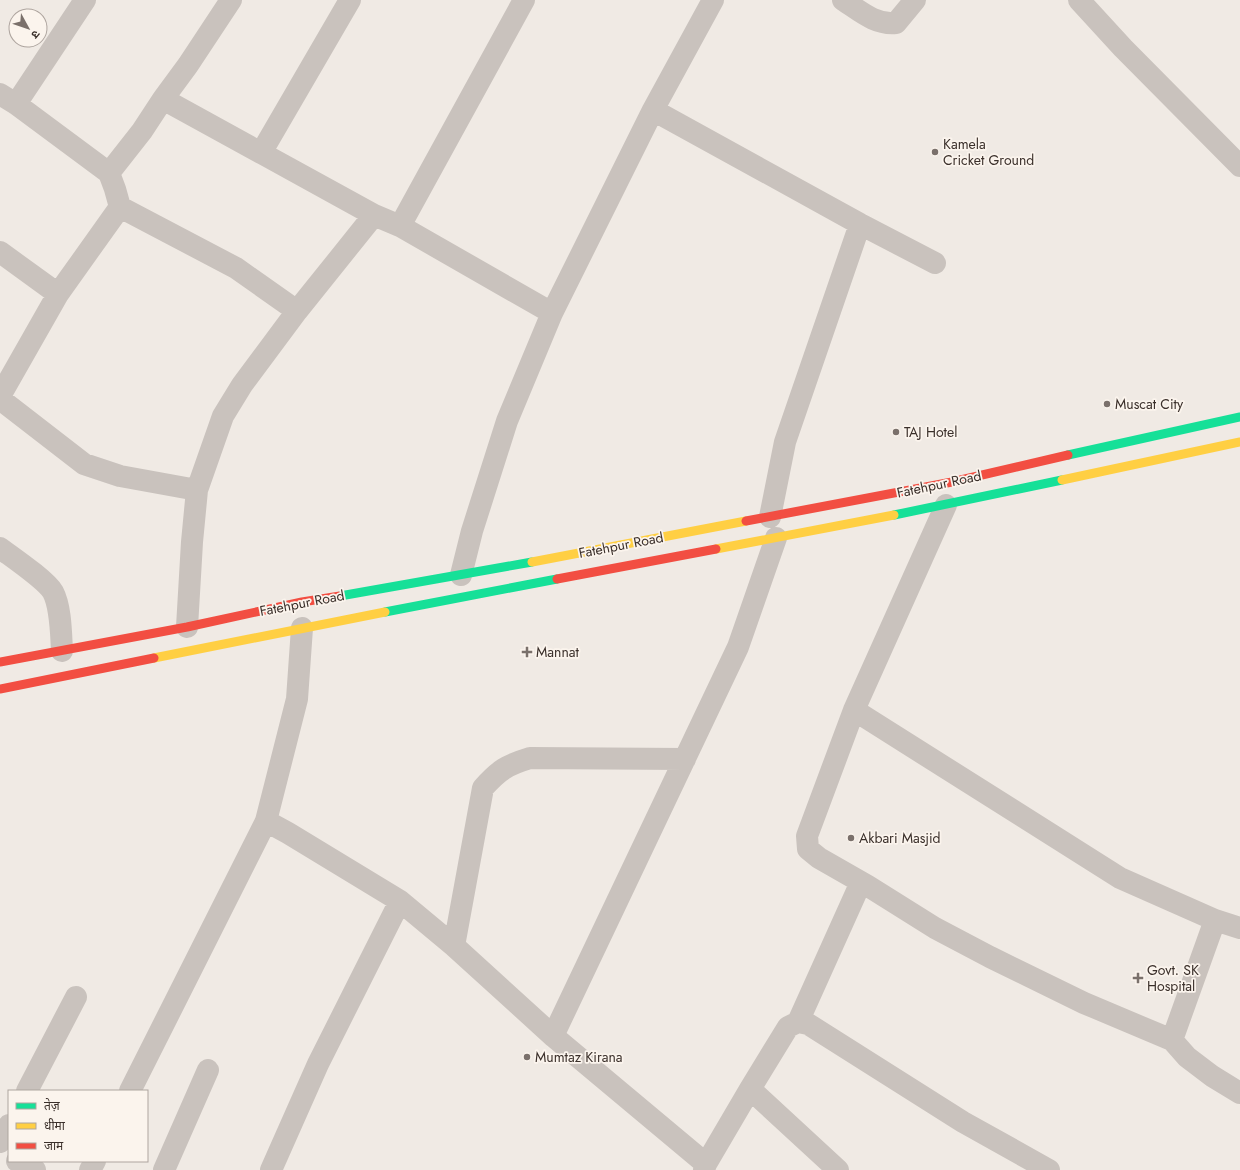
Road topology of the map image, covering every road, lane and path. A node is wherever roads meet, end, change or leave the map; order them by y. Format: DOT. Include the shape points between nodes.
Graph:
graph roads {
  1 [pos="85,0"];
  2 [pos="232,0"];
  3 [pos="350,0"];
  4 [pos="524,0"];
  5 [pos="713,0"];
  6 [pos="843,0"];
  7 [pos="915,0"];
  8 [pos="1079,0"];
  9 [pos="8,99"];
  10 [pos="163,99"];
  11 [pos="653,110"];
  12 [pos="261,153"];
  13 [pos="1240,166"];
  14 [pos="109,173"];
  15 [pos="120,207"];
  16 [pos="374,215"];
  17 [pos="860,224"];
  18 [pos="400,226"];
  19 [pos="0,252"];
  20 [pos="935,263"];
  21 [pos="58,294"];
  22 [pos="296,311"];
  23 [pos="552,312"];
  24 [pos="0,396"];
  25 [pos="0,399"];
  26 [pos="1240,417"];
  27 [pos="1240,442"];
  28 [pos="197,490"];
  29 [pos="946,505"];
  30 [pos="770,517"];
  31 [pos="776,538"];
  32 [pos="0,548"];
  33 [pos="461,575"];
  34 [pos="370,590"];
  35 [pos="375,614"];
  36 [pos="187,627"];
  37 [pos="302,628"];
  38 [pos="62,651"];
  39 [pos="0,662"];
  40 [pos="0,689"];
  41 [pos="854,710"];
  42 [pos="685,759"];
  43 [pos="266,821"];
  44 [pos="861,882"];
  45 [pos="400,901"];
  46 [pos="1215,920"];
  47 [pos="1240,928"];
  48 [pos="454,946"];
  49 [pos="76,997"];
  50 [pos="798,1022"];
  51 [pos="553,1036"];
  52 [pos="1172,1040"];
  53 [pos="208,1070"];
  54 [pos="750,1089"];
  55 [pos="28,1090"];
  56 [pos="131,1090"];
  57 [pos="1240,1093"];
  58 [pos="8,1127"];
  59 [pos="0,1142"];
  60 [pos="19,1162"];
  61 [pos="705,1167"];
  62 [pos="35,1170"];
  63 [pos="164,1170"];
  64 [pos="271,1170"];
  65 [pos="838,1170"];
  66 [pos="1049,1170"];
  1 -- 9 [label="street"];
  2 -- 10 [label="street"];
  3 -- 12 [label="street"];
  4 -- 18 [label="street"];
  5 -- 11 [label="street"];
  6 -- 7 [label="street" via="875,21 887,24 896,23"];
  8 -- 13 [label="street"];
  9 -- 14 [label="street"];
  10 -- 12 [label="street"];
  10 -- 14 [label="street"];
  11 -- 17 [label="street"];
  11 -- 23 [label="street"];
  12 -- 16 [label="street"];
  14 -- 15 [label="street"];
  15 -- 21 [label="street"];
  15 -- 22 [label="street" via="236,268"];
  16 -- 18 [label="street"];
  16 -- 22 [label="street"];
  17 -- 20 [label="street"];
  17 -- 30 [label="street" via="785,442"];
  18 -- 23 [label="street"];
  19 -- 21 [label="street"];
  21 -- 24 [label="street"];
  22 -- 28 [label="street" via="242,384 224,416"];
  23 -- 33 [label="street" via="507,421"];
  25 -- 28 [label="street" via="84,464 120,476"];
  26 -- 30 [label="street, Fatehpur Road" via="952,482"];
  27 -- 29 [label="street"];
  28 -- 36 [label="street"];
  29 -- 31 [label="street"];
  29 -- 41 [label="street"];
  30 -- 33 [label="street, Fatehpur Road"];
  31 -- 35 [label="street"];
  31 -- 42 [label="street" via="738,647"];
  32 -- 38 [label="street" via="53,592 58,606"];
  33 -- 34 [label="street, Fatehpur Road"];
  34 -- 35 [label="street"];
  34 -- 36 [label="street, Fatehpur Road"];
  35 -- 37 [label="street"];
  36 -- 38 [label="street, Fatehpur Road"];
  37 -- 40 [label="street"];
  37 -- 43 [label="street" via="297,699"];
  38 -- 39 [label="street, Fatehpur Road"];
  41 -- 44 [label="street" via="807,836 808,849"];
  41 -- 46 [label="street" via="1120,878"];
  42 -- 48 [label="street" via="530,758 510,764 496,774 483,788"];
  42 -- 51 [label="street"];
  43 -- 45 [label="street"];
  43 -- 56 [label="street"];
  44 -- 50 [label="street"];
  44 -- 52 [label="street" via="935,928 990,957 1084,1003"];
  45 -- 48 [label="street"];
  45 -- 64 [label="street" via="318,1064"];
  46 -- 47 [label="street"];
  46 -- 52 [label="street"];
  48 -- 51 [label="street"];
  49 -- 55 [label="street"];
  50 -- 54 [label="street" via="788,1027"];
  50 -- 66 [label="street" via="808,1024 963,1122"];
  51 -- 61 [label="street"];
  52 -- 57 [label="street" via="1212,1076"];
  53 -- 63 [label="street"];
  54 -- 61 [label="street"];
  54 -- 65 [label="street"];
  58 -- 59 [label="street"];
  60 -- 62 [label="street"];
}
